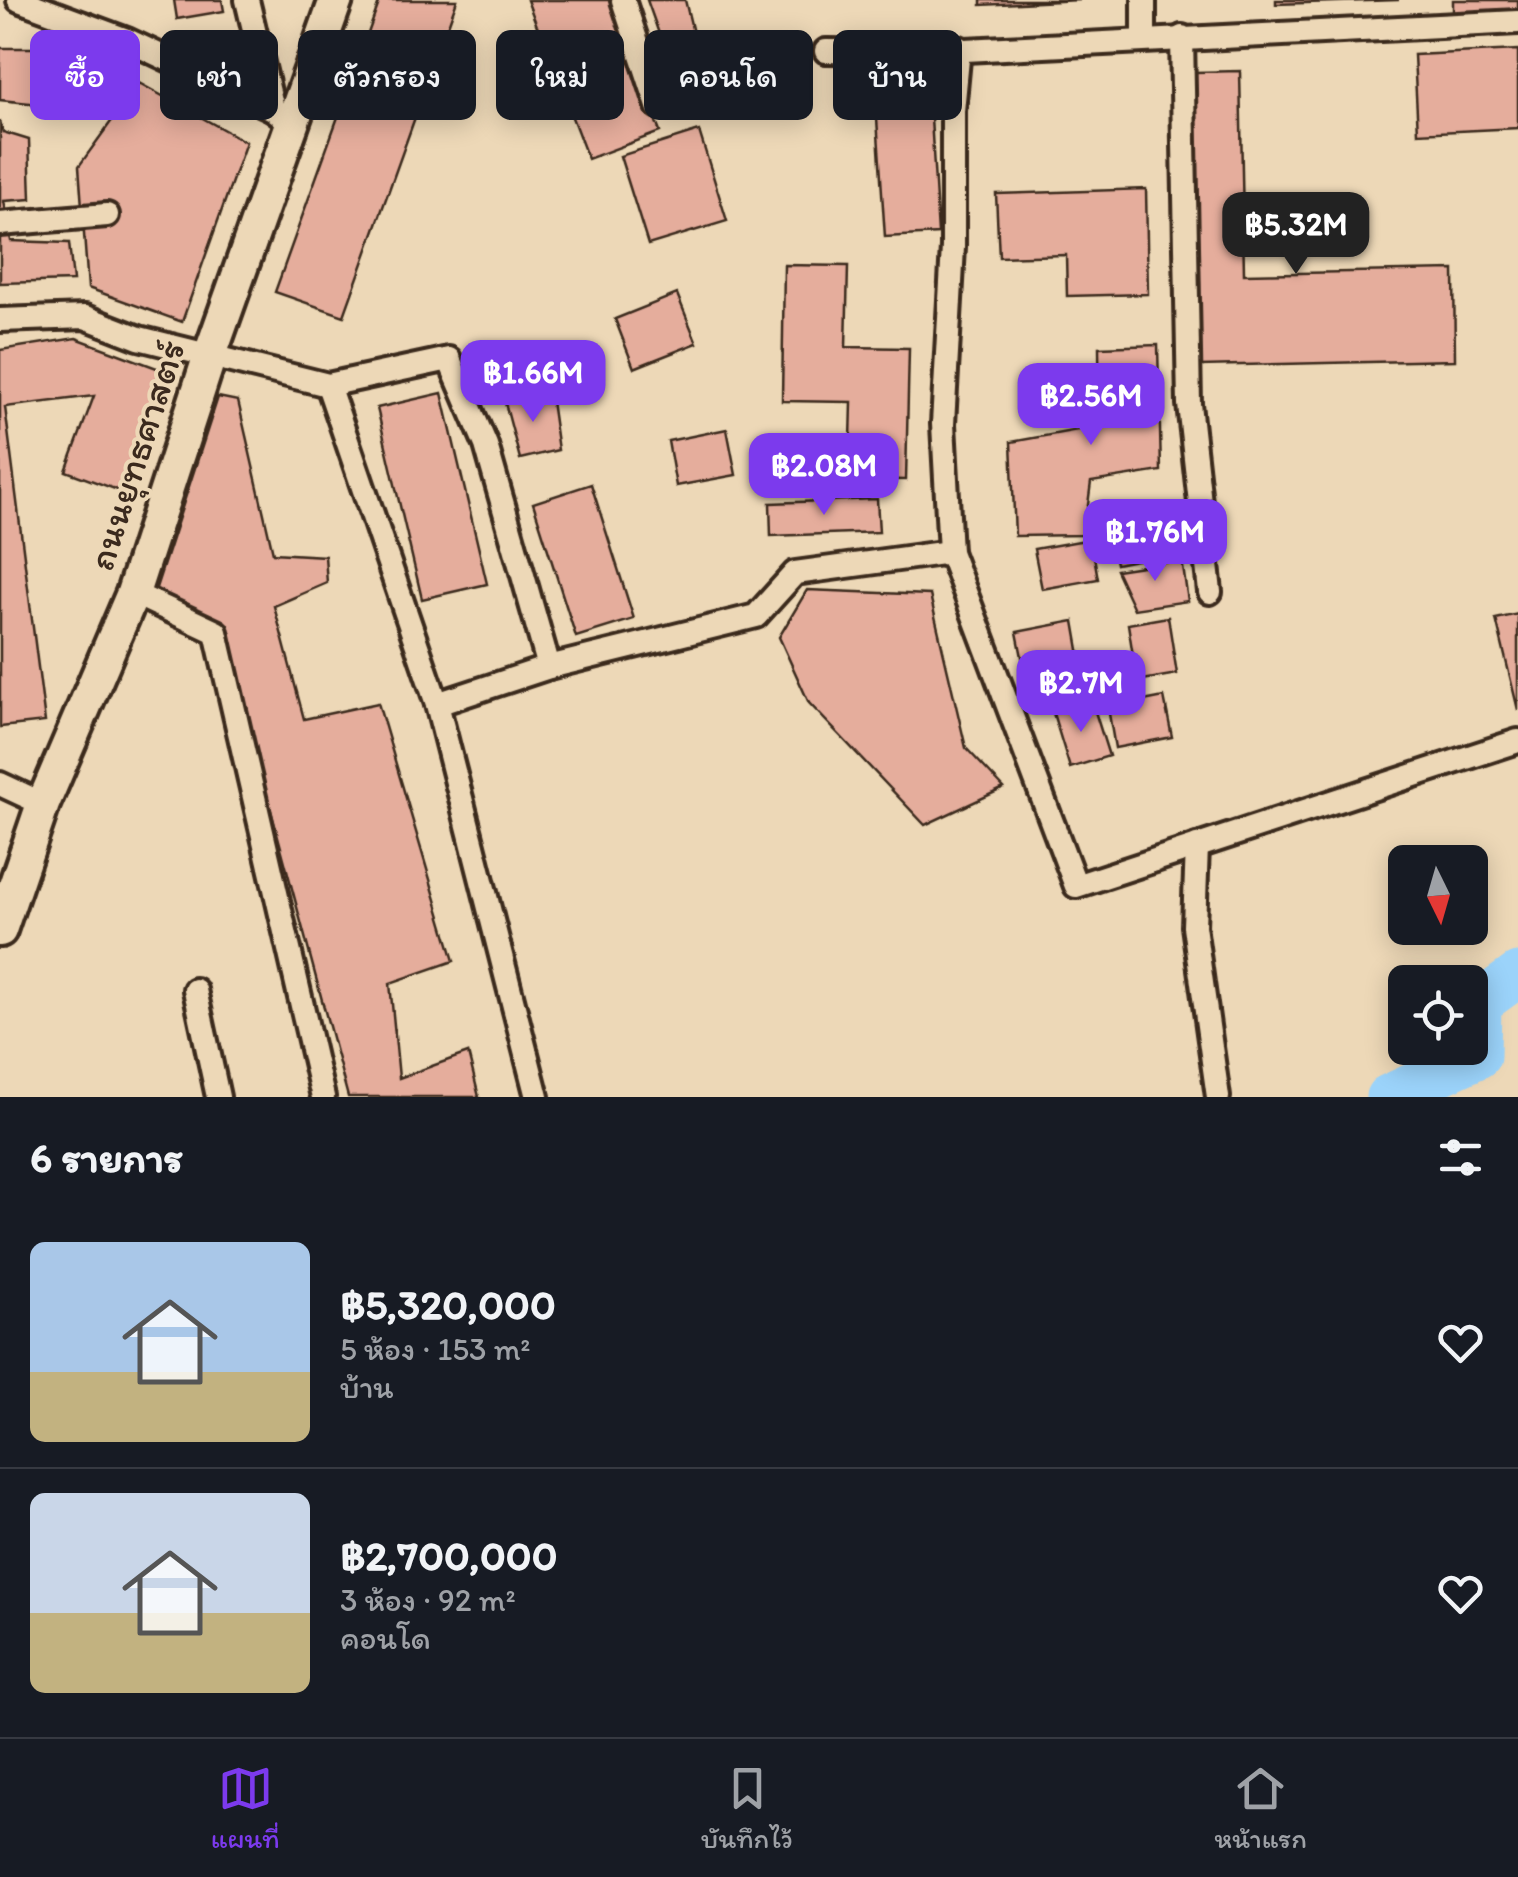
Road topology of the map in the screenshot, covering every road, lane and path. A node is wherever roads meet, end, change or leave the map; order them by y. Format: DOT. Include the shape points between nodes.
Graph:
graph roads {
  1 [pos="18,0"];
  2 [pos="247,0"];
  3 [pos="336,0"];
  4 [pos="623,0"];
  5 [pos="1144,0"];
  6 [pos="44,5"];
  7 [pos="1518,22"];
  8 [pos="1182,37"];
  9 [pos="1144,39"];
  10 [pos="962,48"];
  11 [pos="826,51"];
  12 [pos="833,51"];
  13 [pos="644,64"];
  14 [pos="282,116"];
  15 [pos="953,120"];
  16 [pos="107,215"];
  17 [pos="0,224"];
  18 [pos="0,320"];
  19 [pos="210,355"];
  20 [pos="328,385"];
  21 [pos="950,552"];
  22 [pos="1210,592"];
  23 [pos="133,593"];
  24 [pos="550,667"];
  25 [pos="437,704"];
  26 [pos="1518,741"];
  27 [pos="0,784"];
  28 [pos="43,804"];
  29 [pos="1197,846"];
  30 [pos="0,930"];
  31 [pos="195,990"];
  32 [pos="218,1097"];
  33 [pos="323,1097"];
  34 [pos="537,1097"];
  35 [pos="1218,1097"];
  1 -- 6 [label="street"];
  2 -- 14 [label="street"];
  3 -- 14 [label="street, ถนนยุทธศาสตร์"];
  4 -- 13 [label="street"];
  5 -- 9 [label="street"];
  6 -- 14 [label="street"];
  7 -- 8 [label="street"];
  8 -- 9 [label="street"];
  8 -- 22 [label="street" via="1189,404"];
  9 -- 10 [label="street"];
  11 -- 12 [label="street"];
  14 -- 19 [label="street, ถนนยุทธศาสตร์"];
  15 -- 21 [label="street" via="943,424"];
  16 -- 17 [label="street"];
  18 -- 19 [label="street" via="85,317"];
  19 -- 20 [label="street"];
  19 -- 23 [label="street, ถนนยุทธศาสตร์"];
  20 -- 24 [label="street" via="449,360 486,445"];
  20 -- 25 [label="street"];
  21 -- 24 [label="street" via="796,573 756,616"];
  21 -- 29 [label="street" via="1076,886"];
  23 -- 28 [label="street, ถนนยุทธศาสตร์"];
  23 -- 33 [label="street" via="216,632"];
  24 -- 25 [label="street"];
  25 -- 34 [label="street"];
  26 -- 29 [label="street"];
  27 -- 28 [label="street"];
  28 -- 30 [label="street, ถนนยุทธศาสตร์"];
  29 -- 35 [label="street" via="1194,926"];
  31 -- 32 [label="street"];
}
